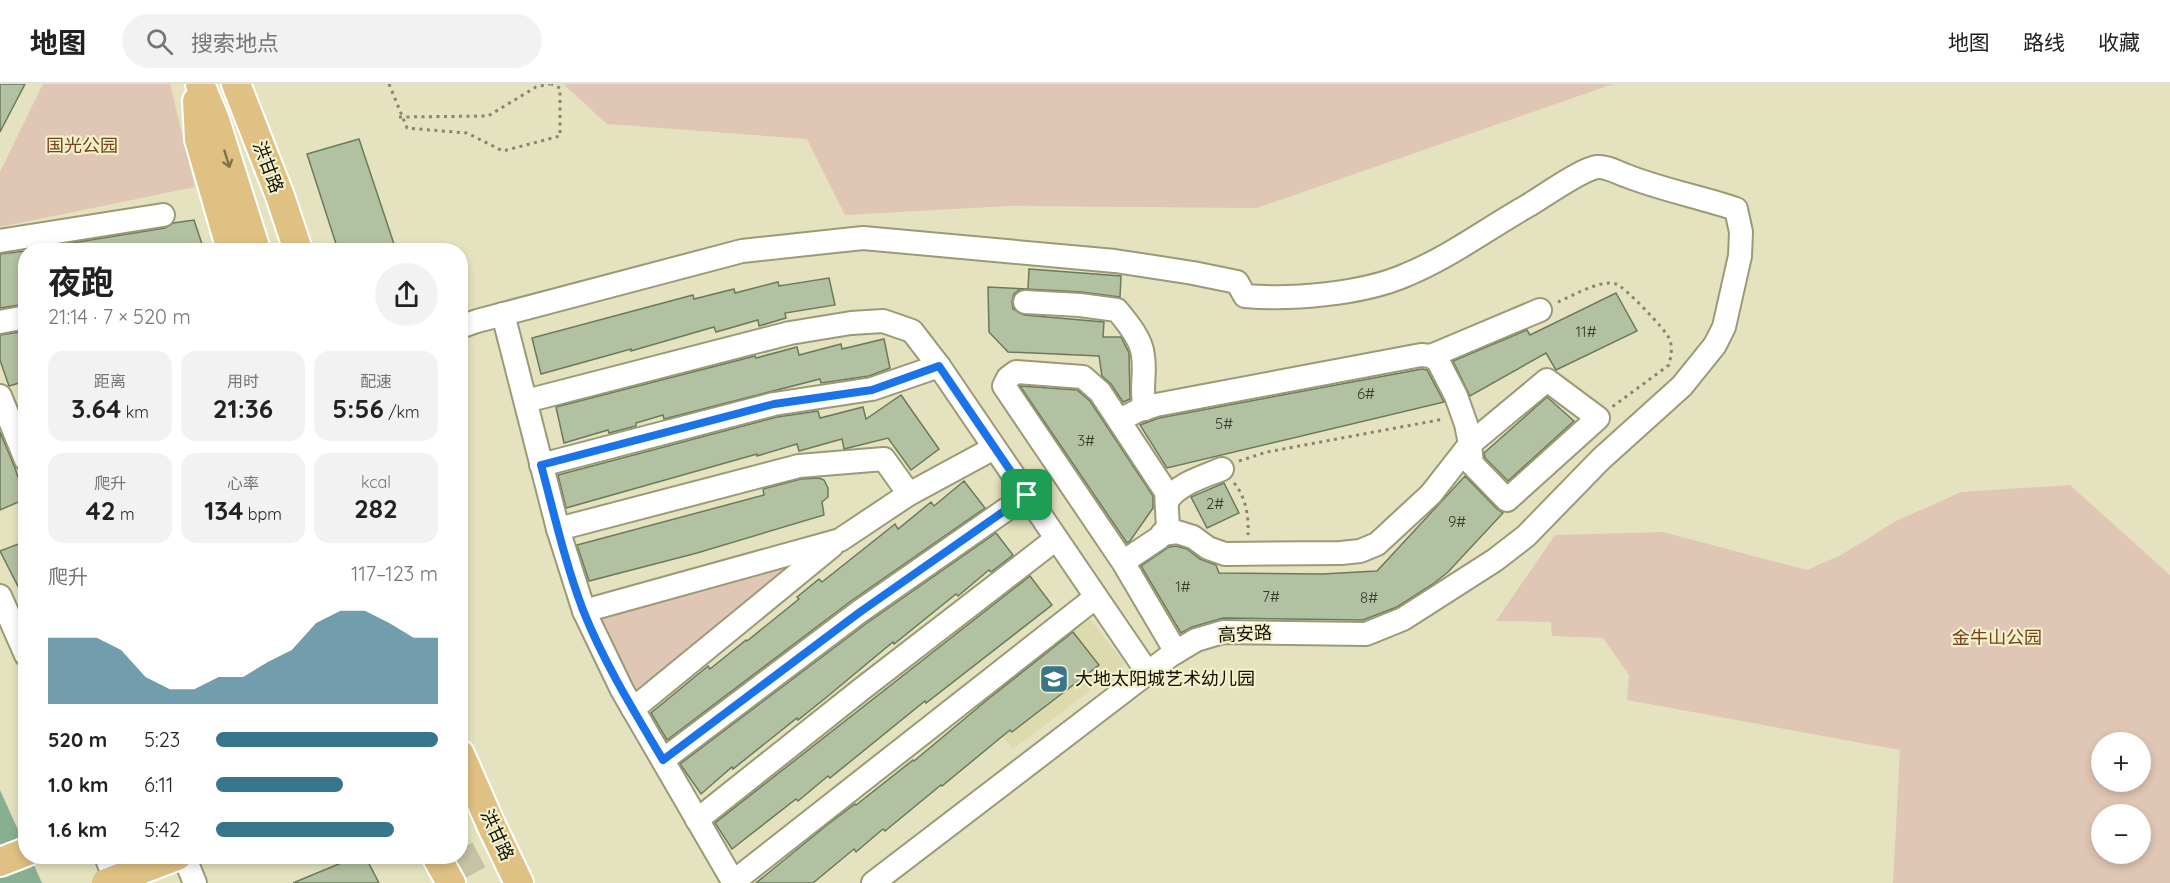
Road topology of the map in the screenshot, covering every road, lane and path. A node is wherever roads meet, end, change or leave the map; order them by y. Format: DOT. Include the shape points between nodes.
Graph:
graph roads {
  1 [pos="195,84"];
  2 [pos="200,84"];
  3 [pos="389,84"];
  4 [pos="550,84"];
  5 [pos="237,88"];
  6 [pos="399,117"];
  7 [pos="163,215"];
  8 [pos="0,241"];
  9 [pos="229,243"];
  10 [pos="254,243"];
  11 [pos="279,243"];
  12 [pos="296,243"];
  13 [pos="1025,302"];
  14 [pos="1539,310"];
  15 [pos="503,314"];
  16 [pos="18,318"];
  17 [pos="0,322"];
  18 [pos="468,325"];
  19 [pos="1431,356"];
  20 [pos="939,366"];
  21 [pos="0,396"];
  22 [pos="526,401"];
  23 [pos="1145,409"];
  24 [pos="1463,415"];
  25 [pos="1598,418"];
  26 [pos="1120,420"];
  27 [pos="18,440"];
  28 [pos="1470,444"];
  29 [pos="994,448"];
  30 [pos="541,465"];
  31 [pos="1222,469"];
  32 [pos="909,494"];
  33 [pos="1027,495"];
  34 [pos="1167,501"];
  35 [pos="558,529"];
  36 [pos="1162,534"];
  37 [pos="1056,539"];
  38 [pos="840,540"];
  39 [pos="1245,554"];
  40 [pos="1123,562"];
  41 [pos="0,596"];
  42 [pos="1096,597"];
  43 [pos="584,611"];
  44 [pos="18,637"];
  45 [pos="1176,652"];
  46 [pos="1148,672"];
  47 [pos="633,709"];
  48 [pos="663,760"];
  49 [pos="468,772"];
  50 [pos="468,817"];
  51 [pos="697,820"];
  52 [pos="18,855"];
  53 [pos="0,862"];
  54 [pos="109,864"];
  55 [pos="124,864"];
  56 [pos="156,864"];
  57 [pos="187,864"];
  58 [pos="440,864"];
  59 [pos="734,882"];
  60 [pos="94,883"];
  61 [pos="106,883"];
  62 [pos="116,883"];
  63 [pos="195,883"];
  64 [pos="451,883"];
  65 [pos="512,883"];
  66 [pos="519,883"];
  67 [pos="873,883"];
  1 -- 9 [label="main road" via="200,139"];
  2 -- 10 [label="main road, one-way"];
  3 -- 4 [label="path, bridge" via="407,128 467,133 502,151 560,136 560,88"];
  4 -- 6 [label="path" via="536,87 488,116"];
  5 -- 11 [label="main road"];
  5 -- 12 [label="main road, 洪甘路"];
  7 -- 8 [label="street"];
  13 -- 23 [label="street" via="1117,310 1144,355"];
  14 -- 19 [label="street"];
  14 -- 25 [label="path" via="1601,284 1616,284 1669,337 1669,365"];
  15 -- 18 [label="street"];
  15 -- 22 [label="street"];
  15 -- 45 [label="street, 高安路" via="742,250 863,238 1115,261 1237,282 1245,296 1267,298 1351,290 1385,283 1444,256 1595,167 1736,209 1742,232 1740,256 1724,327 1715,345 1682,386 1601,459 1526,536 1403,619 1366,634 1223,632 1196,640"];
  16 -- 17 [label="street"];
  19 -- 23 [label="street" via="1398,358"];
  19 -- 24 [label="street" via="1438,361"];
  20 -- 22 [label="street" via="912,331 883,321 851,323 790,333"];
  20 -- 29 [label="street"];
  20 -- 30 [label="street" via="872,390 774,404"];
  21 -- 27 [label="street"];
  22 -- 30 [label="street"];
  23 -- 26 [label="street"];
  24 -- 28 [label="street"];
  24 -- 31 [label="path" via="1267,452"];
  25 -- 28 [label="street" via="1547,380"];
  25 -- 28 [label="street" via="1507,500 1472,464"];
  26 -- 34 [label="street" via="1166,492"];
  26 -- 40 [label="street" via="1100,392 1083,377 1016,372 1004,386"];
  28 -- 39 [label="street" via="1431,494 1377,543 1360,551 1341,553"];
  29 -- 32 [label="street"];
  29 -- 33 [label="street"];
  30 -- 35 [label="street"];
  31 -- 34 [label="street" via="1181,486"];
  31 -- 39 [label="path" via="1240,489 1248,512"];
  32 -- 35 [label="street" via="884,459 799,466"];
  32 -- 38 [label="street"];
  33 -- 37 [label="street"];
  33 -- 48 [label="street" via="860,612"];
  34 -- 36 [label="street" via="1168,528"];
  35 -- 43 [label="street"];
  36 -- 39 [label="street" via="1177,532 1225,554"];
  36 -- 40 [label="street"];
  37 -- 42 [label="street"];
  37 -- 51 [label="street"];
  38 -- 43 [label="street"];
  38 -- 47 [label="street"];
  40 -- 45 [label="street"];
  41 -- 44 [label="street"];
  42 -- 46 [label="street"];
  42 -- 59 [label="street"];
  43 -- 47 [label="street"];
  45 -- 46 [label="street, 高安路"];
  46 -- 67 [label="street, 高安路"];
  47 -- 48 [label="street"];
  48 -- 51 [label="street"];
  49 -- 66 [label="main road, 洪甘路"];
  50 -- 65 [label="main road"];
  51 -- 59 [label="street"];
  52 -- 53 [label="main road"];
  54 -- 62 [label="street"];
  55 -- 60 [label="main road"];
  56 -- 61 [label="main road, bridge"];
  57 -- 63 [label="street"];
  58 -- 64 [label="main road"];
}
